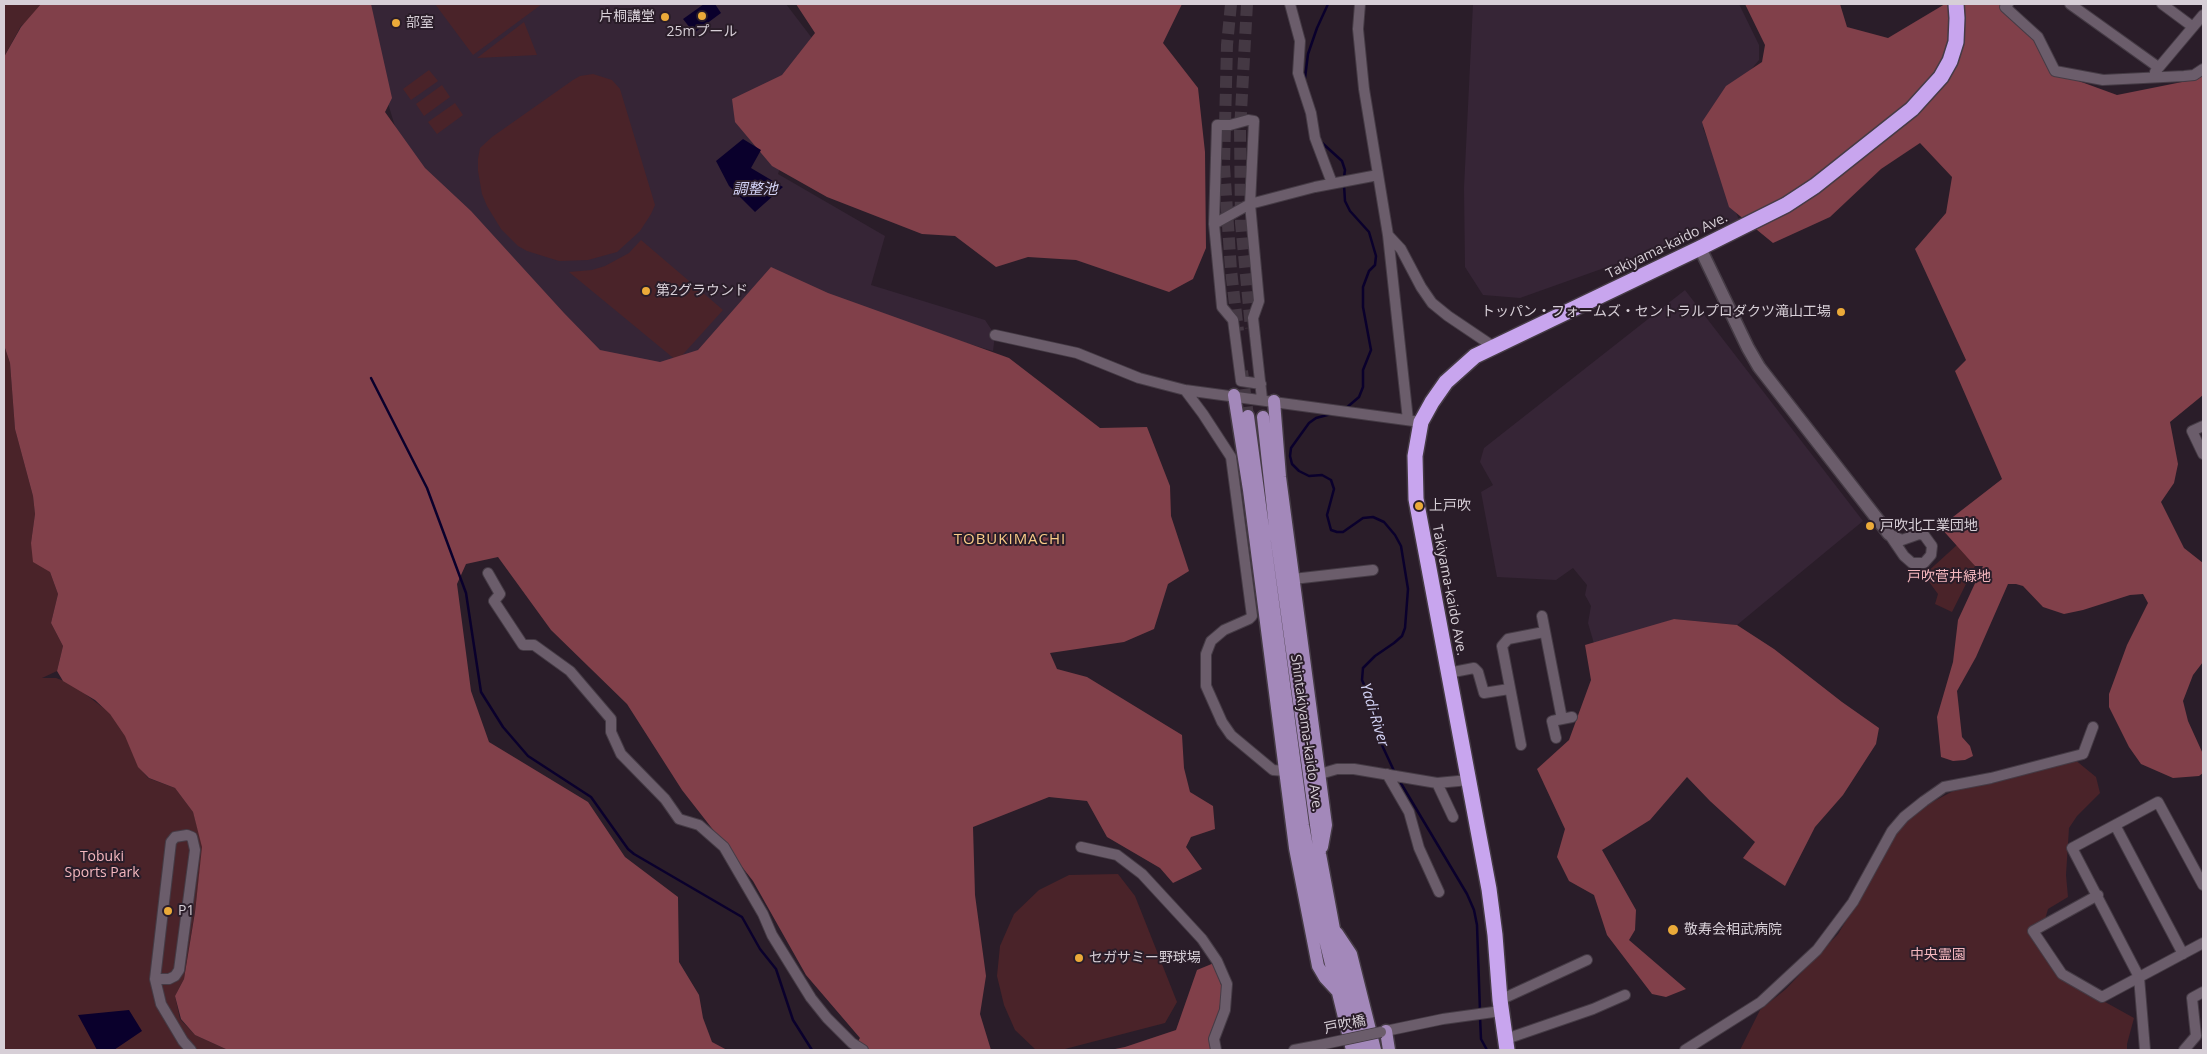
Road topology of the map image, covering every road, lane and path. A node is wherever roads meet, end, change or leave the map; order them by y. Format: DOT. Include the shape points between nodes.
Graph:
graph roads {
  1 [pos="1290,4"];
  2 [pos="1360,4"];
  3 [pos="1956,4"];
  4 [pos="2008,4"];
  5 [pos="2070,4"];
  6 [pos="2162,4"];
  7 [pos="2203,15"];
  8 [pos="2193,27"];
  9 [pos="2158,68"];
  10 [pos="2203,69"];
  11 [pos="2150,78"];
  12 [pos="1378,175"];
  13 [pos="1332,183"];
  14 [pos="1250,204"];
  15 [pos="1214,224"];
  16 [pos="1388,235"];
  17 [pos="1700,248"];
  18 [pos="995,335"];
  19 [pos="1494,347"];
  20 [pos="1262,384"];
  21 [pos="1185,390"];
  22 [pos="1234,396"];
  23 [pos="1268,400"];
  24 [pos="1248,416"];
  25 [pos="1263,417"];
  26 [pos="1415,421"];
  27 [pos="2203,426"];
  28 [pos="2203,454"];
  29 [pos="1890,534"];
  30 [pos="1373,570"];
  31 [pos="488,573"];
  32 [pos="1293,579"];
  33 [pos="1258,614"];
  34 [pos="1542,616"];
  35 [pos="1544,632"];
  36 [pos="1448,673"];
  37 [pos="1509,689"];
  38 [pos="2093,727"];
  39 [pos="1556,738"];
  40 [pos="1521,745"];
  41 [pos="1285,771"];
  42 [pos="1320,774"];
  43 [pos="1389,775"];
  44 [pos="1469,780"];
  45 [pos="1438,783"];
  46 [pos="1453,817"];
  47 [pos="2115,825"];
  48 [pos="1081,847"];
  49 [pos="1320,854"];
  50 [pos="2203,885"];
  51 [pos="1439,892"];
  52 [pos="2098,895"];
  53 [pos="1334,930"];
  54 [pos="2203,943"];
  55 [pos="2183,954"];
  56 [pos="1587,960"];
  57 [pos="2139,977"];
  58 [pos="155,979"];
  59 [pos="1338,992"];
  60 [pos="2203,992"];
  61 [pos="1625,995"];
  62 [pos="1497,1008"];
  63 [pos="1383,1031"];
  64 [pos="1506,1045"];
  65 [pos="192,1050"];
  66 [pos="862,1050"];
  67 [pos="1216,1050"];
  68 [pos="1294,1050"];
  69 [pos="1352,1050"];
  70 [pos="1363,1050"];
  71 [pos="1375,1050"];
  72 [pos="1389,1050"];
  73 [pos="1685,1050"];
  74 [pos="2145,1050"];
  75 [pos="2184,1050"];
  1 -- 13 [label="street" via="1300,41 1298,73 1311,113 1314,138"];
  2 -- 12 [label="street" via="1358,29 1364,89"];
  3 -- 17 [label="highway, Takiyama-kaido Ave." via="1954,52 1941,77 1921,101 1786,205"];
  4 -- 11 [label="street" via="2005,7 2038,37 2055,71 2091,79"];
  5 -- 9 [label="street"];
  6 -- 8 [label="street"];
  7 -- 8 [label="street"];
  8 -- 9 [label="street"];
  9 -- 11 [label="street"];
  10 -- 11 [label="street" via="2184,76"];
  12 -- 13 [label="street"];
  12 -- 16 [label="street"];
  13 -- 14 [label="street"];
  14 -- 15 [label="street"];
  14 -- 15 [label="street" via="1254,121 1217,125"];
  14 -- 20 [label="street" via="1259,301 1253,318"];
  15 -- 20 [label="street" via="1222,307 1233,320 1241,381"];
  16 -- 19 [label="street" via="1401,249 1432,303"];
  16 -- 26 [label="street"];
  17 -- 19 [label="highway, Takiyama-kaido Ave."];
  17 -- 29 [label="street" via="1759,367"];
  18 -- 21 [label="street" via="1077,353 1139,378"];
  19 -- 26 [label="highway, Takiyama-kaido Ave." via="1468,360"];
  20 -- 23 [label="street"];
  21 -- 22 [label="street"];
  21 -- 33 [label="street" via="1231,457"];
  22 -- 23 [label="street"];
  22 -- 33 [label="main road" via="1249,490"];
  23 -- 26 [label="street"];
  23 -- 32 [label="main road"];
  24 -- 59 [label="main road, Shintakiyama-kaido Ave." via="1303,825 1321,924"];
  25 -- 49 [label="main road, Shintakiyama-kaido Ave."];
  26 -- 36 [label="highway, Takiyama-kaido Ave." via="1416,499"];
  27 -- 28 [label="street" via="2192,431"];
  30 -- 32 [label="street"];
  31 -- 66 [label="street" via="500,594 494,602 523,645 534,645 570,671 611,719 611,732 621,754 665,799 679,819 698,824 724,847 811,998 827,1018"];
  32 -- 42 [label="main road"];
  33 -- 41 [label="main road"];
  33 -- 41 [label="street" via="1224,630 1211,641 1206,654 1206,686 1231,735 1273,770"];
  34 -- 35 [label="street"];
  35 -- 37 [label="street" via="1502,643"];
  35 -- 39 [label="street" via="1567,718 1552,721"];
  36 -- 37 [label="street" via="1474,668 1484,693"];
  36 -- 44 [label="highway, Takiyama-kaido Ave."];
  37 -- 40 [label="street"];
  38 -- 73 [label="street" via="2082,754 1944,787 1924,801 1892,831 1854,902 1817,950 1762,1002"];
  41 -- 59 [label="main road" via="1295,848 1318,966"];
  42 -- 43 [label="street" via="1354,769"];
  42 -- 49 [label="main road" via="1326,825"];
  43 -- 45 [label="street"];
  43 -- 51 [label="street" via="1409,812 1419,848"];
  44 -- 45 [label="street"];
  44 -- 62 [label="highway, Takiyama-kaido Ave." via="1495,935"];
  45 -- 46 [label="street"];
  47 -- 50 [label="street" via="2158,802"];
  47 -- 52 [label="street" via="2072,848"];
  47 -- 55 [label="street"];
  48 -- 67 [label="street" via="1117,856 1142,874 1202,939 1217,961 1227,984 1225,1010 1214,1039"];
  49 -- 53 [label="main road, Shintakiyama-kaido Ave."];
  52 -- 57 [label="street"];
  52 -- 57 [label="street" via="2033,931 2062,974 2102,997"];
  53 -- 70 [label="main road, Shintakiyama-kaido Ave."];
  53 -- 71 [label="main road" via="1351,954"];
  54 -- 55 [label="street"];
  55 -- 57 [label="street"];
  56 -- 62 [label="street, 戸吹橋"];
  57 -- 74 [label="street"];
  58 -- 58 [label="street" via="169,979 179,970 195,850 192,837 187,835 175,837 171,842"];
  58 -- 65 [label="street" via="161,1004"];
  59 -- 69 [label="main road, Shintakiyama-kaido Ave."];
  60 -- 75 [label="street" via="2192,998 2196,1036"];
  61 -- 64 [label="street"];
  62 -- 63 [label="street, 戸吹橋"];
  62 -- 64 [label="highway, Takiyama-kaido Ave."];
  63 -- 68 [label="street, 戸吹橋, bridge"];
  63 -- 72 [label="main road"];
}
